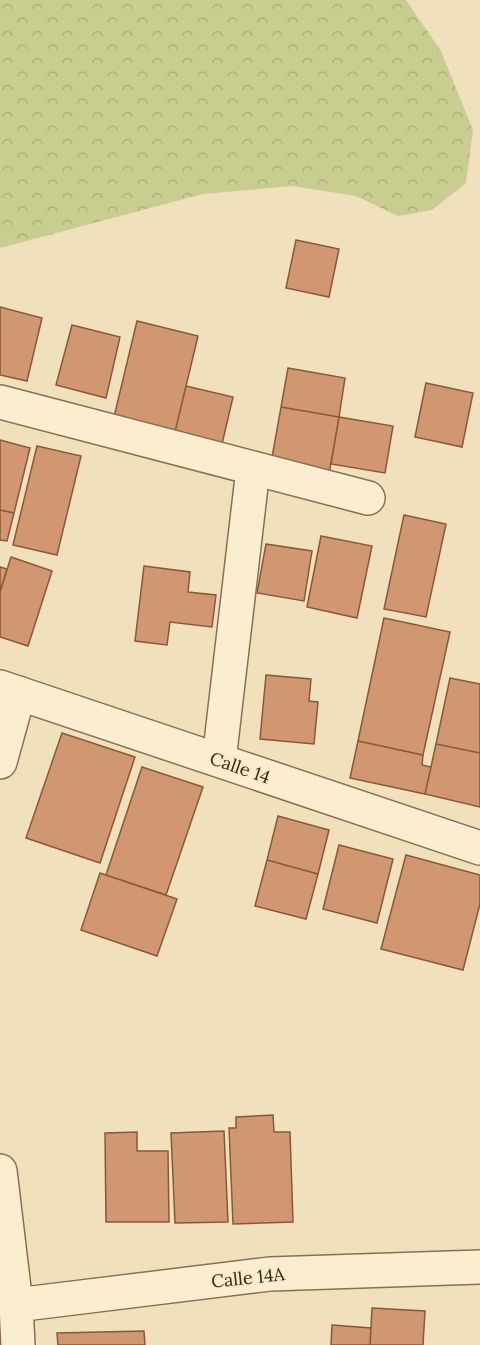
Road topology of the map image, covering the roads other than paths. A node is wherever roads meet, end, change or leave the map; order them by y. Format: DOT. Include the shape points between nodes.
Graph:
graph roads {
  1 [pos="0,402"];
  2 [pos="253,469"];
  3 [pos="368,498"];
  4 [pos="10,690"];
  5 [pos="219,760"];
  6 [pos="0,762"];
  7 [pos="480,848"];
  8 [pos="0,1171"];
  9 [pos="480,1267"];
  10 [pos="16,1305"];
  11 [pos="18,1345"];
  1 -- 2 [label="street"];
  2 -- 3 [label="street"];
  2 -- 5 [label="street"];
  4 -- 5 [label="street, Calle 14"];
  4 -- 6 [label="street"];
  5 -- 7 [label="street, Calle 14"];
  8 -- 10 [label="street"];
  9 -- 10 [label="street, Calle 14A" via="270,1274"];
  10 -- 11 [label="street"];
}
